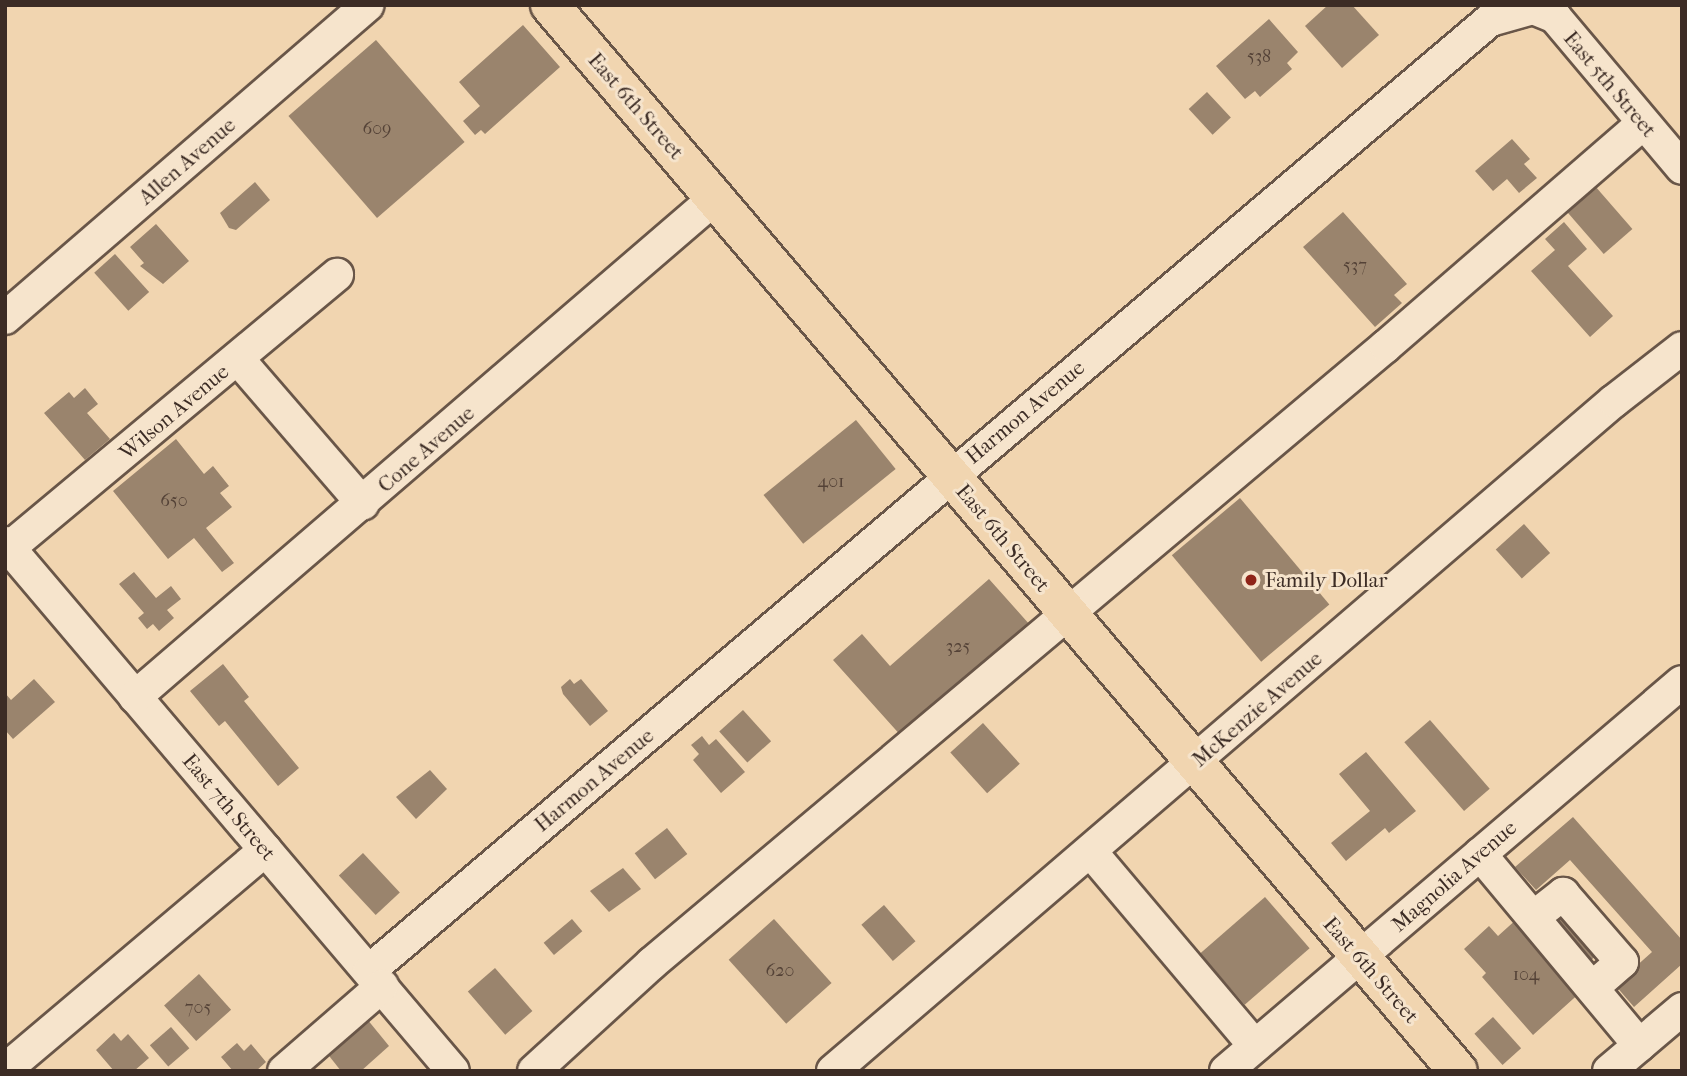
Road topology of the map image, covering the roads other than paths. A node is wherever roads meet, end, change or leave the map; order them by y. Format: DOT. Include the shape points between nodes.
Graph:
graph roads {
  1 [pos="368,5"];
  2 [pos="550,5"];
  3 [pos="1532,8"];
  4 [pos="1643,122"];
  5 [pos="1678,155"];
  6 [pos="715,198"];
  7 [pos="337,275"];
  8 [pos="5,318"];
  9 [pos="1682,348"];
  10 [pos="238,359"];
  11 [pos="950,476"];
  12 [pos="362,504"];
  13 [pos="7,545"];
  14 [pos="1068,614"];
  15 [pos="1682,682"];
  16 [pos="135,697"];
  17 [pos="1194,763"];
  18 [pos="265,850"];
  19 [pos="1091,852"];
  20 [pos="1480,854"];
  21 [pos="1360,957"];
  22 [pos="375,978"];
  23 [pos="1682,1009"];
  24 [pos="1255,1046"];
  25 [pos="1624,1062"];
  26 [pos="5,1070"];
  27 [pos="284,1071"];
  28 [pos="453,1071"];
  29 [pos="534,1071"];
  30 [pos="833,1071"];
  31 [pos="1226,1071"];
  32 [pos="1458,1071"];
  1 -- 8 [label="street, Allen Avenue"];
  2 -- 6 [label="main road, East 6th Street"];
  3 -- 4 [label="street, East 5th Street" via="1555,17"];
  3 -- 11 [label="street, Harmon Avenue" via="1490,20"];
  4 -- 5 [label="street, East 5th Street"];
  4 -- 14 [label="street"];
  6 -- 11 [label="main road, East 6th Street"];
  6 -- 12 [label="street, Cone Avenue"];
  7 -- 10 [label="street, Wilson Avenue"];
  9 -- 17 [label="street, McKenzie Avenue" via="1614,401"];
  10 -- 12 [label="street"];
  10 -- 13 [label="street, Wilson Avenue"];
  11 -- 14 [label="main road, East 6th Street"];
  11 -- 22 [label="street, Harmon Avenue"];
  12 -- 16 [label="street, Cone Avenue"];
  13 -- 16 [label="street, East 7th Street"];
  14 -- 17 [label="main road, East 6th Street"];
  14 -- 29 [label="street" via="650,964"];
  15 -- 20 [label="street, Magnolia Avenue"];
  16 -- 18 [label="street, East 7th Street"];
  17 -- 19 [label="street, McKenzie Avenue"];
  17 -- 21 [label="main road, East 6th Street"];
  18 -- 22 [label="street, East 7th Street"];
  18 -- 26 [label="street"];
  19 -- 24 [label="street"];
  19 -- 30 [label="street, McKenzie Avenue"];
  20 -- 21 [label="street, Magnolia Avenue"];
  20 -- 25 [label="street" via="1593,987"];
  21 -- 24 [label="street, Magnolia Avenue"];
  21 -- 32 [label="main road, East 6th Street"];
  22 -- 27 [label="street, Harmon Avenue"];
  22 -- 28 [label="street, East 7th Street"];
  23 -- 25 [label="street"];
  24 -- 31 [label="street, Magnolia Avenue"];
}
